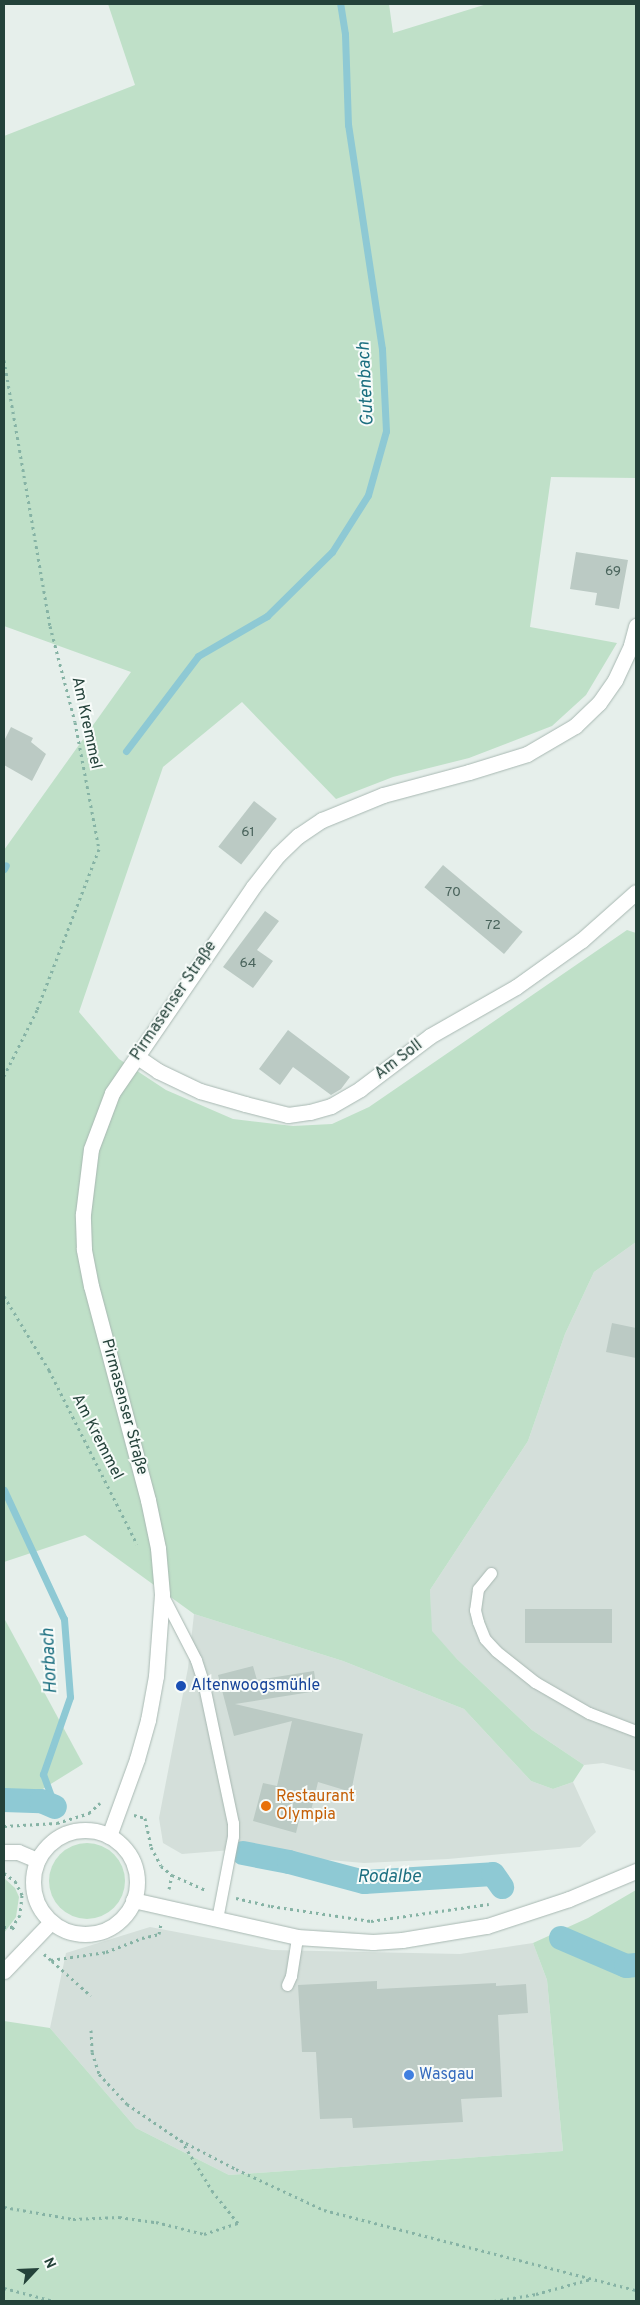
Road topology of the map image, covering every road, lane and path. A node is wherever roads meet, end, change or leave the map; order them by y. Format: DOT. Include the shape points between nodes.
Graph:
graph roads {
  1 [pos="4,360"];
  2 [pos="636,626"];
  3 [pos="636,892"];
  4 [pos="136,1056"];
  5 [pos="4,1076"];
  6 [pos="4,1296"];
  7 [pos="140,1551"];
  8 [pos="491,1574"];
  9 [pos="162,1594"];
  10 [pos="636,1731"];
  11 [pos="120,1810"];
  12 [pos="4,1826"];
  13 [pos="109,1836"];
  14 [pos="4,1852"];
  15 [pos="38,1860"];
  16 [pos="636,1871"];
  17 [pos="4,1873"];
  18 [pos="172,1875"];
  19 [pos="221,1894"];
  20 [pos="134,1900"];
  21 [pos="495,1902"];
  22 [pos="165,1907"];
  23 [pos="217,1919"];
  24 [pos="51,1922"];
  25 [pos="4,1927"];
  26 [pos="12,1927"];
  27 [pos="297,1937"];
  28 [pos="31,1944"];
  29 [pos="52,1960"];
  30 [pos="4,1971"];
  31 [pos="286,1986"];
  32 [pos="91,1996"];
  33 [pos="91,2030"];
  34 [pos="180,2140"];
  35 [pos="4,2207"];
  36 [pos="592,2279"];
  37 [pos="4,2288"];
  38 [pos="636,2290"];
  39 [pos="54,2301"];
  40 [pos="494,2301"];
  1 -- 5 [label="path, Am Kremmel" via="50,626 75,722 99,849 37,1010"];
  2 -- 4 [label="main road, Pirmasenser Straße" via="631,645 614,680 599,704 575,726 527,754 384,795 322,820 298,836 253,887"];
  3 -- 4 [label="main road, Am Soll" via="582,940 516,987 430,1036 360,1089 331,1106 288,1115 245,1104 200,1091 158,1071"];
  4 -- 9 [label="main road, Pirmasenser Straße" via="112,1093 90,1149 83,1214 84,1250 148,1500 158,1548"];
  6 -- 7 [label="path, Am Kremmel" via="49,1370"];
  8 -- 10 [label="lane" via="478,1588 475,1610 485,1639 496,1651 535,1682 590,1713"];
  9 -- 11 [label="main road, Pirmasenser Straße" via="156,1676 148,1720"];
  9 -- 19 [label="lane, Pirmasenser Straße" via="196,1660 222,1763 233,1836"];
  11 -- 12 [label="path" via="100,1803 89,1813 57,1823"];
  11 -- 13 [label="main road, Pirmasenser Straße"];
  11 -- 18 [label="path" via="145,1818 155,1856"];
  13 -- 15 [label="main road" via="94,1831 76,1831 60,1836 47,1846"];
  13 -- 20 [label="main road" via="130,1857 137,1886"];
  14 -- 15 [label="main road" via="18,1852"];
  15 -- 24 [label="main road" via="33,1873 33,1887 36,1900"];
  16 -- 27 [label="main road" via="569,1899 487,1926 373,1942"];
  17 -- 26 [label="path" via="15,1882 22,1895 20,1915"];
  18 -- 19 [label="path"];
  18 -- 22 [label="path"];
  19 -- 21 [label="path" via="271,1906 371,1920"];
  19 -- 23 [label="lane, Pirmasenser Straße"];
  20 -- 22 [label="main road"];
  20 -- 24 [label="main road" via="117,1923 91,1934 63,1930"];
  22 -- 23 [label="main road"];
  22 -- 29 [label="path" via="159,1934 106,1952"];
  23 -- 27 [label="main road"];
  24 -- 28 [label="main road"];
  25 -- 26 [label="path"];
  26 -- 28 [label="path"];
  27 -- 31 [label="lane" via="291,1976"];
  28 -- 29 [label="path"];
  28 -- 30 [label="main road"];
  29 -- 32 [label="path"];
  33 -- 34 [label="path" via="92,2052 99,2074 127,2104"];
  34 -- 35 [label="path" via="193,2164 238,2223 204,2234 119,2217 73,2219"];
  34 -- 36 [label="path" via="324,2210"];
  36 -- 38 [label="path"];
  36 -- 40 [label="path"];
  37 -- 39 [label="path"];
}
